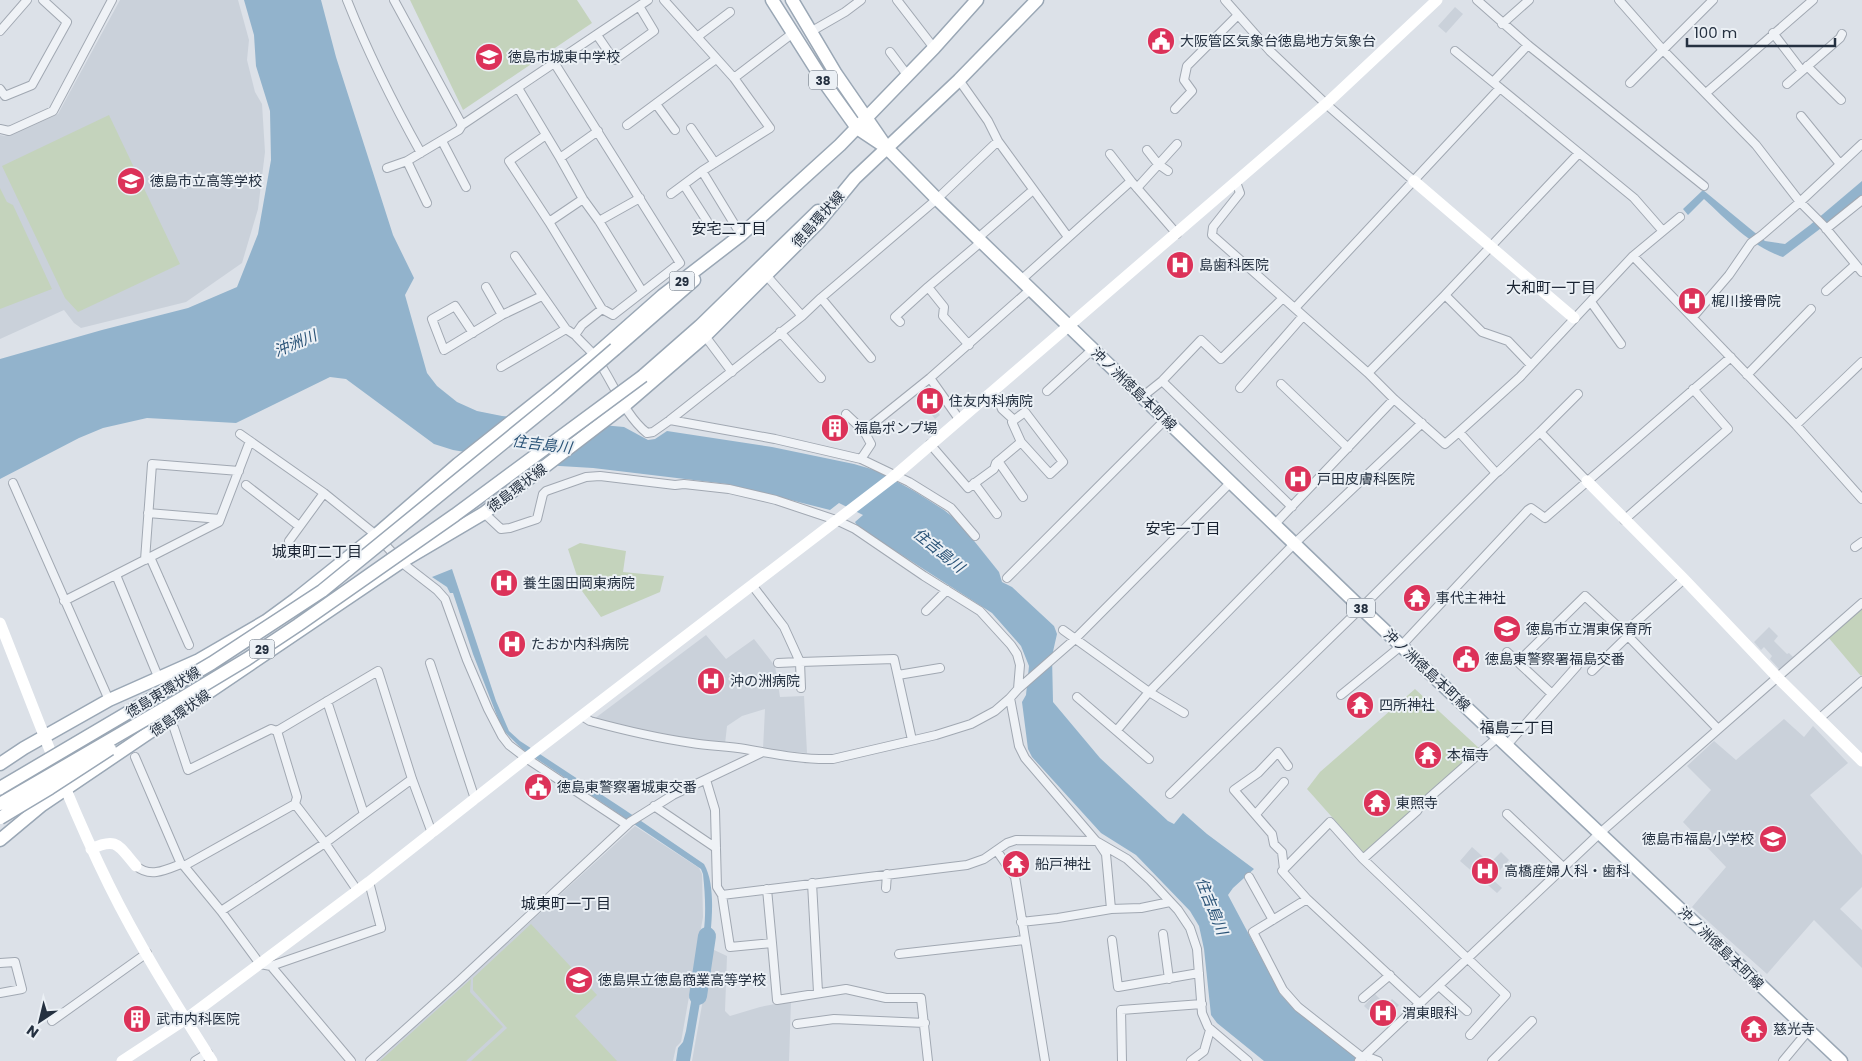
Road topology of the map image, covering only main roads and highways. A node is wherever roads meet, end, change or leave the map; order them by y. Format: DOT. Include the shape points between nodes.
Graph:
graph roads {
  1 [pos="772,0"];
  2 [pos="792,0"];
  3 [pos="977,0"];
  4 [pos="1037,0"];
  5 [pos="866,118"];
  6 [pos="857,128"];
  7 [pos="887,148"];
  8 [pos="855,178"];
  9 [pos="741,235"];
  10 [pos="184,697"];
  11 [pos="104,727"];
  12 [pos="0,764"];
  13 [pos="0,779"];
  14 [pos="0,788"];
  15 [pos="0,804"];
  16 [pos="42,805"];
  17 [pos="0,818"];
  18 [pos="0,830"];
  19 [pos="0,840"];
  20 [pos="1841,1061"];
  1 -- 6 [label="main road, 沖ノ洲徳島本町線 / 38"];
  2 -- 5 [label="main road, 沖ノ洲徳島本町線 / 38"];
  3 -- 5 [label="main road, 29"];
  4 -- 7 [label="main road, 徳島環状線 / 29"];
  5 -- 6 [label="main road, 29"];
  5 -- 7 [label="main road, 沖ノ洲徳島本町線 / 38"];
  6 -- 7 [label="main road, 沖ノ洲徳島本町線 / 38"];
  6 -- 9 [label="main road, 29"];
  7 -- 8 [label="main road, 徳島環状線 / 29"];
  7 -- 20 [label="main road, 沖ノ洲徳島本町線 / 38" via="1230,483"];
  8 -- 10 [label="main road, 徳島環状線 / 29, bridge" via="643,376 354,587"];
  8 -- 16 [label="main road, 徳島環状線 / 29" via="818,222 705,336 608,419 484,513 401,562"];
  9 -- 11 [label="main road, 徳島東環状線 / 29, bridge" via="680,294 557,399 322,591"];
  9 -- 12 [label="main road, 29" via="662,296 594,356 281,611 199,660 109,700"];
  10 -- 15 [label="main road, 徳島環状線 / 29, bridge"];
  10 -- 17 [label="main road, bridge" via="77,772"];
  11 -- 13 [label="main road, bridge"];
  11 -- 14 [label="main road, 徳島東環状線 / 29, bridge"];
  16 -- 18 [label="main road, 29"];
  16 -- 19 [label="main road, 徳島環状線 / 29"];
}
